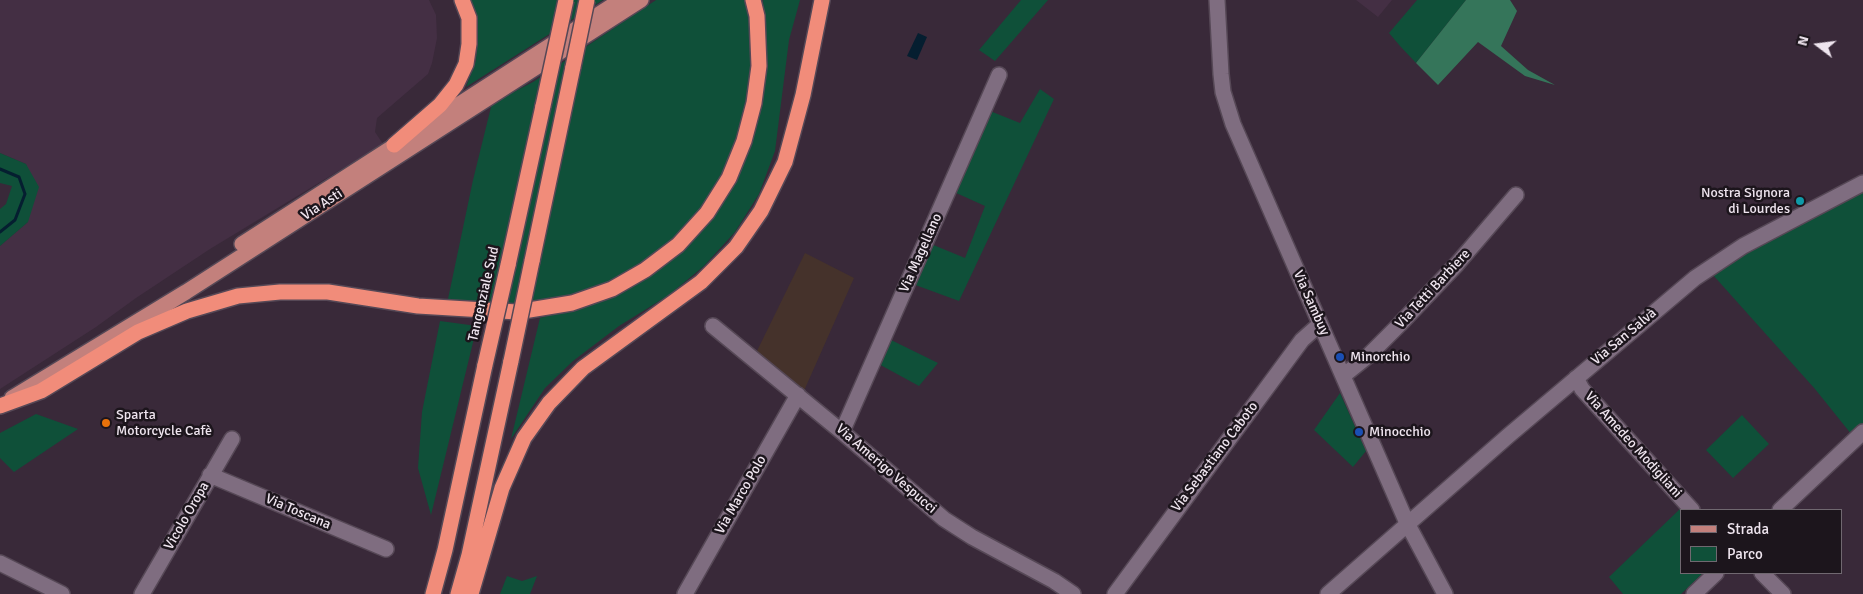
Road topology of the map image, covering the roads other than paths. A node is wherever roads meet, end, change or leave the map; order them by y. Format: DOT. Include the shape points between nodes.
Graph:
graph roads {
  1 [pos="462,0"];
  2 [pos="566,0"];
  3 [pos="588,0"];
  4 [pos="621,0"];
  5 [pos="641,0"];
  6 [pos="753,0"];
  7 [pos="822,0"];
  8 [pos="1217,0"];
  9 [pos="999,75"];
  10 [pos="394,145"];
  11 [pos="1863,183"];
  12 [pos="1516,195"];
  13 [pos="1320,324"];
  14 [pos="713,326"];
  15 [pos="1343,376"];
  16 [pos="1576,378"];
  17 [pos="0,395"];
  18 [pos="798,395"];
  19 [pos="0,406"];
  20 [pos="842,432"];
  21 [pos="1863,432"];
  22 [pos="232,439"];
  23 [pos="210,475"];
  24 [pos="1691,509"];
  25 [pos="1781,509"];
  26 [pos="1407,523"];
  27 [pos="386,550"];
  28 [pos="0,563"];
  29 [pos="1715,574"];
  30 [pos="1763,574"];
  31 [pos="62,594"];
  32 [pos="142,594"];
  33 [pos="433,594"];
  34 [pos="458,594"];
  35 [pos="471,594"];
  36 [pos="684,594"];
  37 [pos="1073,594"];
  38 [pos="1115,594"];
  39 [pos="1328,594"];
  40 [pos="1445,594"];
  41 [pos="1694,594"];
  42 [pos="1783,594"];
  1 -- 10 [label="highway" via="469,18 466,64 456,85 440,105"];
  2 -- 33 [label="highway, Tangenziale Sud, bridge"];
  3 -- 34 [label="highway, bridge"];
  4 -- 10 [label="main road, Via Asti"];
  5 -- 19 [label="main road, Via Asti" via="186,292"];
  6 -- 19 [label="highway" via="757,16 759,66 754,103 744,141 728,178 707,213 678,245 612,289 572,303 517,312 418,306 328,292 238,296 187,311 138,332 41,391"];
  7 -- 35 [label="highway" via="803,95 785,162 761,211 736,247 701,282 583,368 549,403 524,438 502,488"];
  8 -- 13 [label="street, Via Sambuy" via="1223,92 1230,116"];
  9 -- 20 [label="street, Via Magellano"];
  10 -- 17 [label="main road, Via Asti" via="181,285"];
  11 -- 16 [label="street, Via San Salvà" via="1742,246 1713,265"];
  12 -- 15 [label="street, Via Tetti Barbiere" via="1400,324"];
  13 -- 15 [label="street, Via Sambuy"];
  13 -- 38 [label="street, Via Sebastiano Caboto" via="1302,340"];
  14 -- 18 [label="street, Via Amerigo Vespucci"];
  15 -- 26 [label="street, Via Sambuy"];
  16 -- 24 [label="street, Via Amedeo Modigliani" via="1582,389"];
  16 -- 26 [label="street, Via San Salvà"];
  18 -- 20 [label="street, Via Amerigo Vespucci"];
  18 -- 36 [label="street, Via Marco Polo"];
  20 -- 37 [label="street, Via Amerigo Vespucci" via="944,519"];
  21 -- 25 [label="street"];
  22 -- 23 [label="street, Vicolo Oropa"];
  23 -- 27 [label="street, Via Toscana"];
  23 -- 32 [label="street, Vicolo Oropa"];
  26 -- 39 [label="street, Via San Salvà"];
  26 -- 40 [label="street, Via Sambuy"];
  28 -- 31 [label="street"];
  29 -- 41 [label="street"];
  30 -- 42 [label="street"];
}
